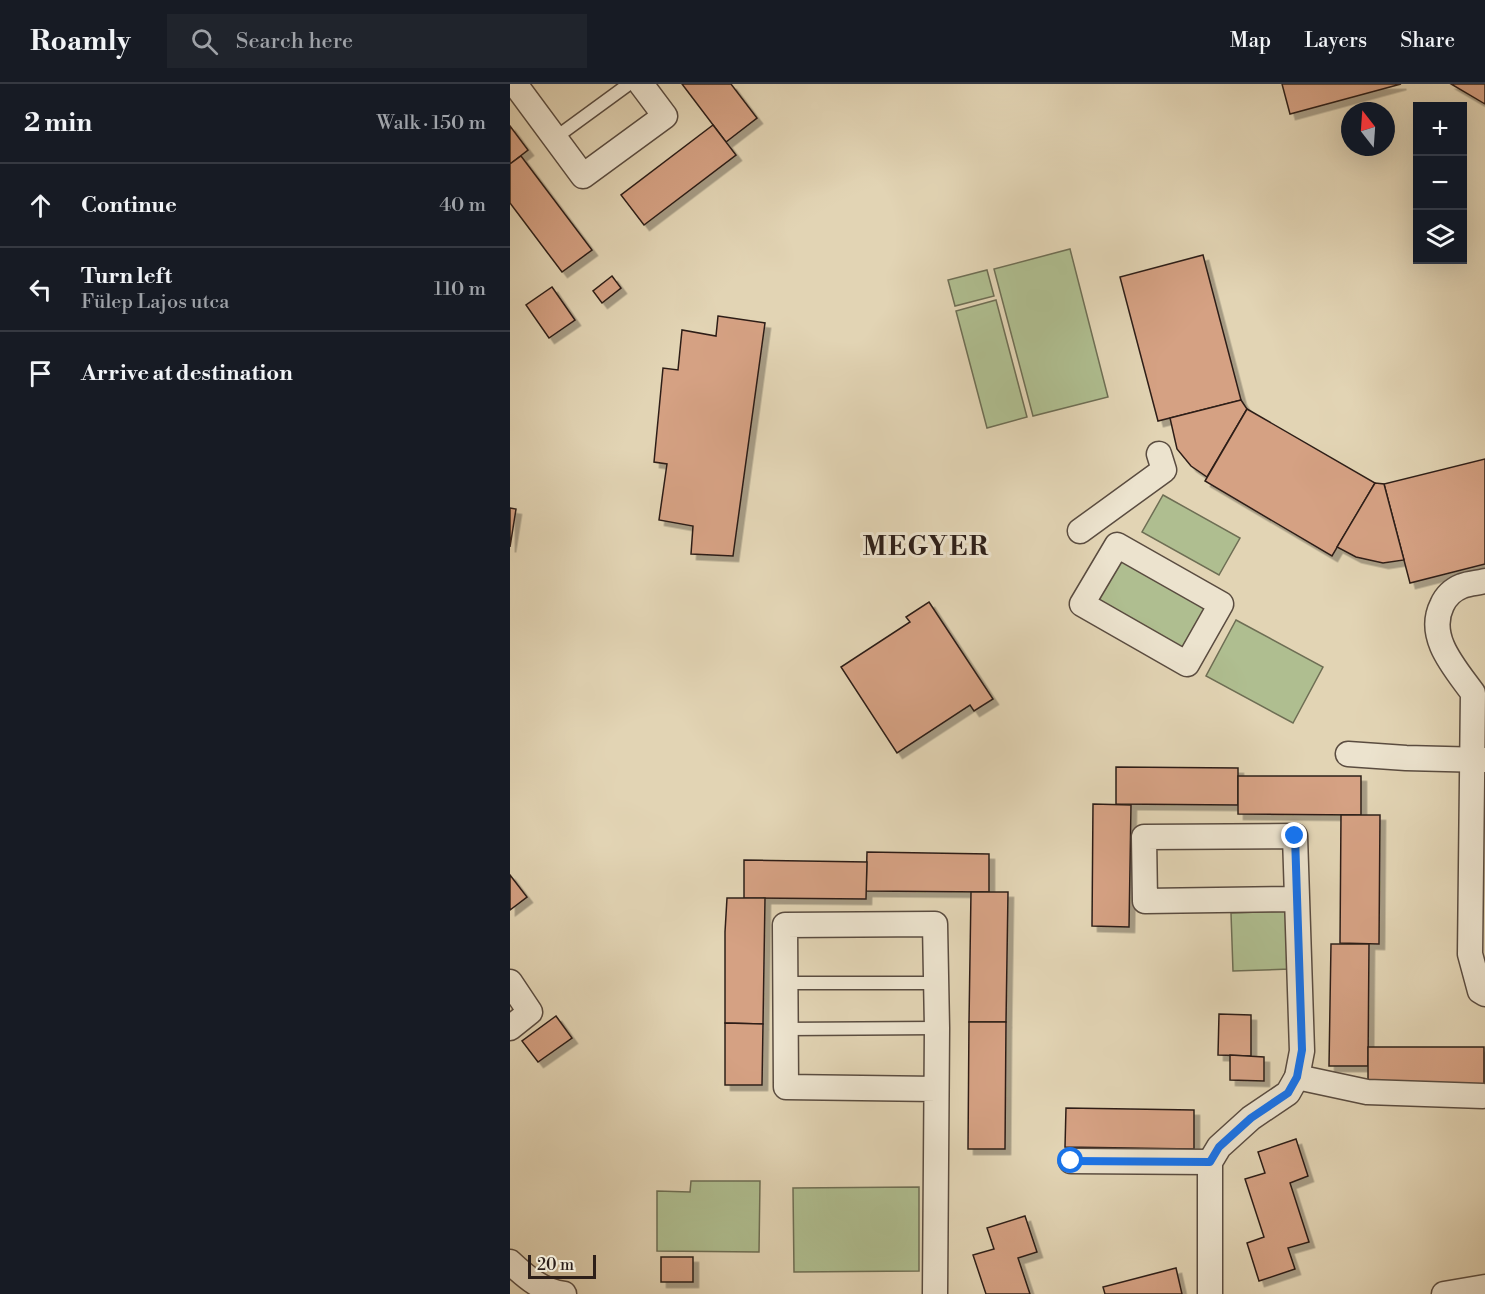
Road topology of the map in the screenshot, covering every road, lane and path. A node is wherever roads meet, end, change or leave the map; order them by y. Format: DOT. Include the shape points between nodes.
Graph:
graph roads {
  1 [pos="515,84"];
  2 [pos="629,84"];
  3 [pos="641,84"];
  4 [pos="555,138"];
  5 [pos="1159,454"];
  6 [pos="1080,531"];
  7 [pos="1485,581"];
  8 [pos="1186,664"];
  9 [pos="1479,690"];
  10 [pos="1348,754"];
  11 [pos="1478,760"];
  12 [pos="1297,899"];
  13 [pos="510,982"];
  14 [pos="785,983"];
  15 [pos="936,983"];
  16 [pos="1485,994"];
  17 [pos="510,1028"];
  18 [pos="937,1028"];
  19 [pos="785,1029"];
  20 [pos="1297,1077"];
  21 [pos="936,1089"];
  22 [pos="1483,1096"];
  23 [pos="1071,1161"];
  24 [pos="1210,1162"];
  25 [pos="510,1262"];
  26 [pos="1485,1287"];
  27 [pos="564,1294"];
  28 [pos="935,1294"];
  29 [pos="1210,1294"];
  30 [pos="1444,1294"];
  1 -- 4 [label="street"];
  2 -- 4 [label="lane"];
  3 -- 4 [label="street" via="665,116 584,176"];
  5 -- 6 [label="street" via="1164,470"];
  7 -- 9 [label="street" via="1462,586 1446,596 1436,616 1449,660"];
  8 -- 8 [label="street" via="1082,604 1117,544 1221,604"];
  9 -- 11 [label="street"];
  10 -- 11 [label="street"];
  11 -- 16 [label="street" via="1470,954 1480,991"];
  12 -- 12 [label="street" via="1295,836 1144,837 1145,901"];
  12 -- 20 [label="street" via="1302,1050"];
  13 -- 17 [label="street" via="530,1012"];
  14 -- 15 [label="lane"];
  14 -- 15 [label="street" via="785,926 935,924"];
  14 -- 19 [label="street"];
  15 -- 18 [label="street"];
  18 -- 19 [label="lane"];
  18 -- 21 [label="street"];
  19 -- 21 [label="street" via="786,1087"];
  20 -- 22 [label="street" via="1367,1092"];
  20 -- 24 [label="street" via="1288,1093 1251,1118 1219,1147"];
  21 -- 28 [label="street"];
  23 -- 24 [label="street"];
  24 -- 29 [label="street"];
  25 -- 27 [label="street" via="528,1280"];
  26 -- 30 [label="street"];
}
